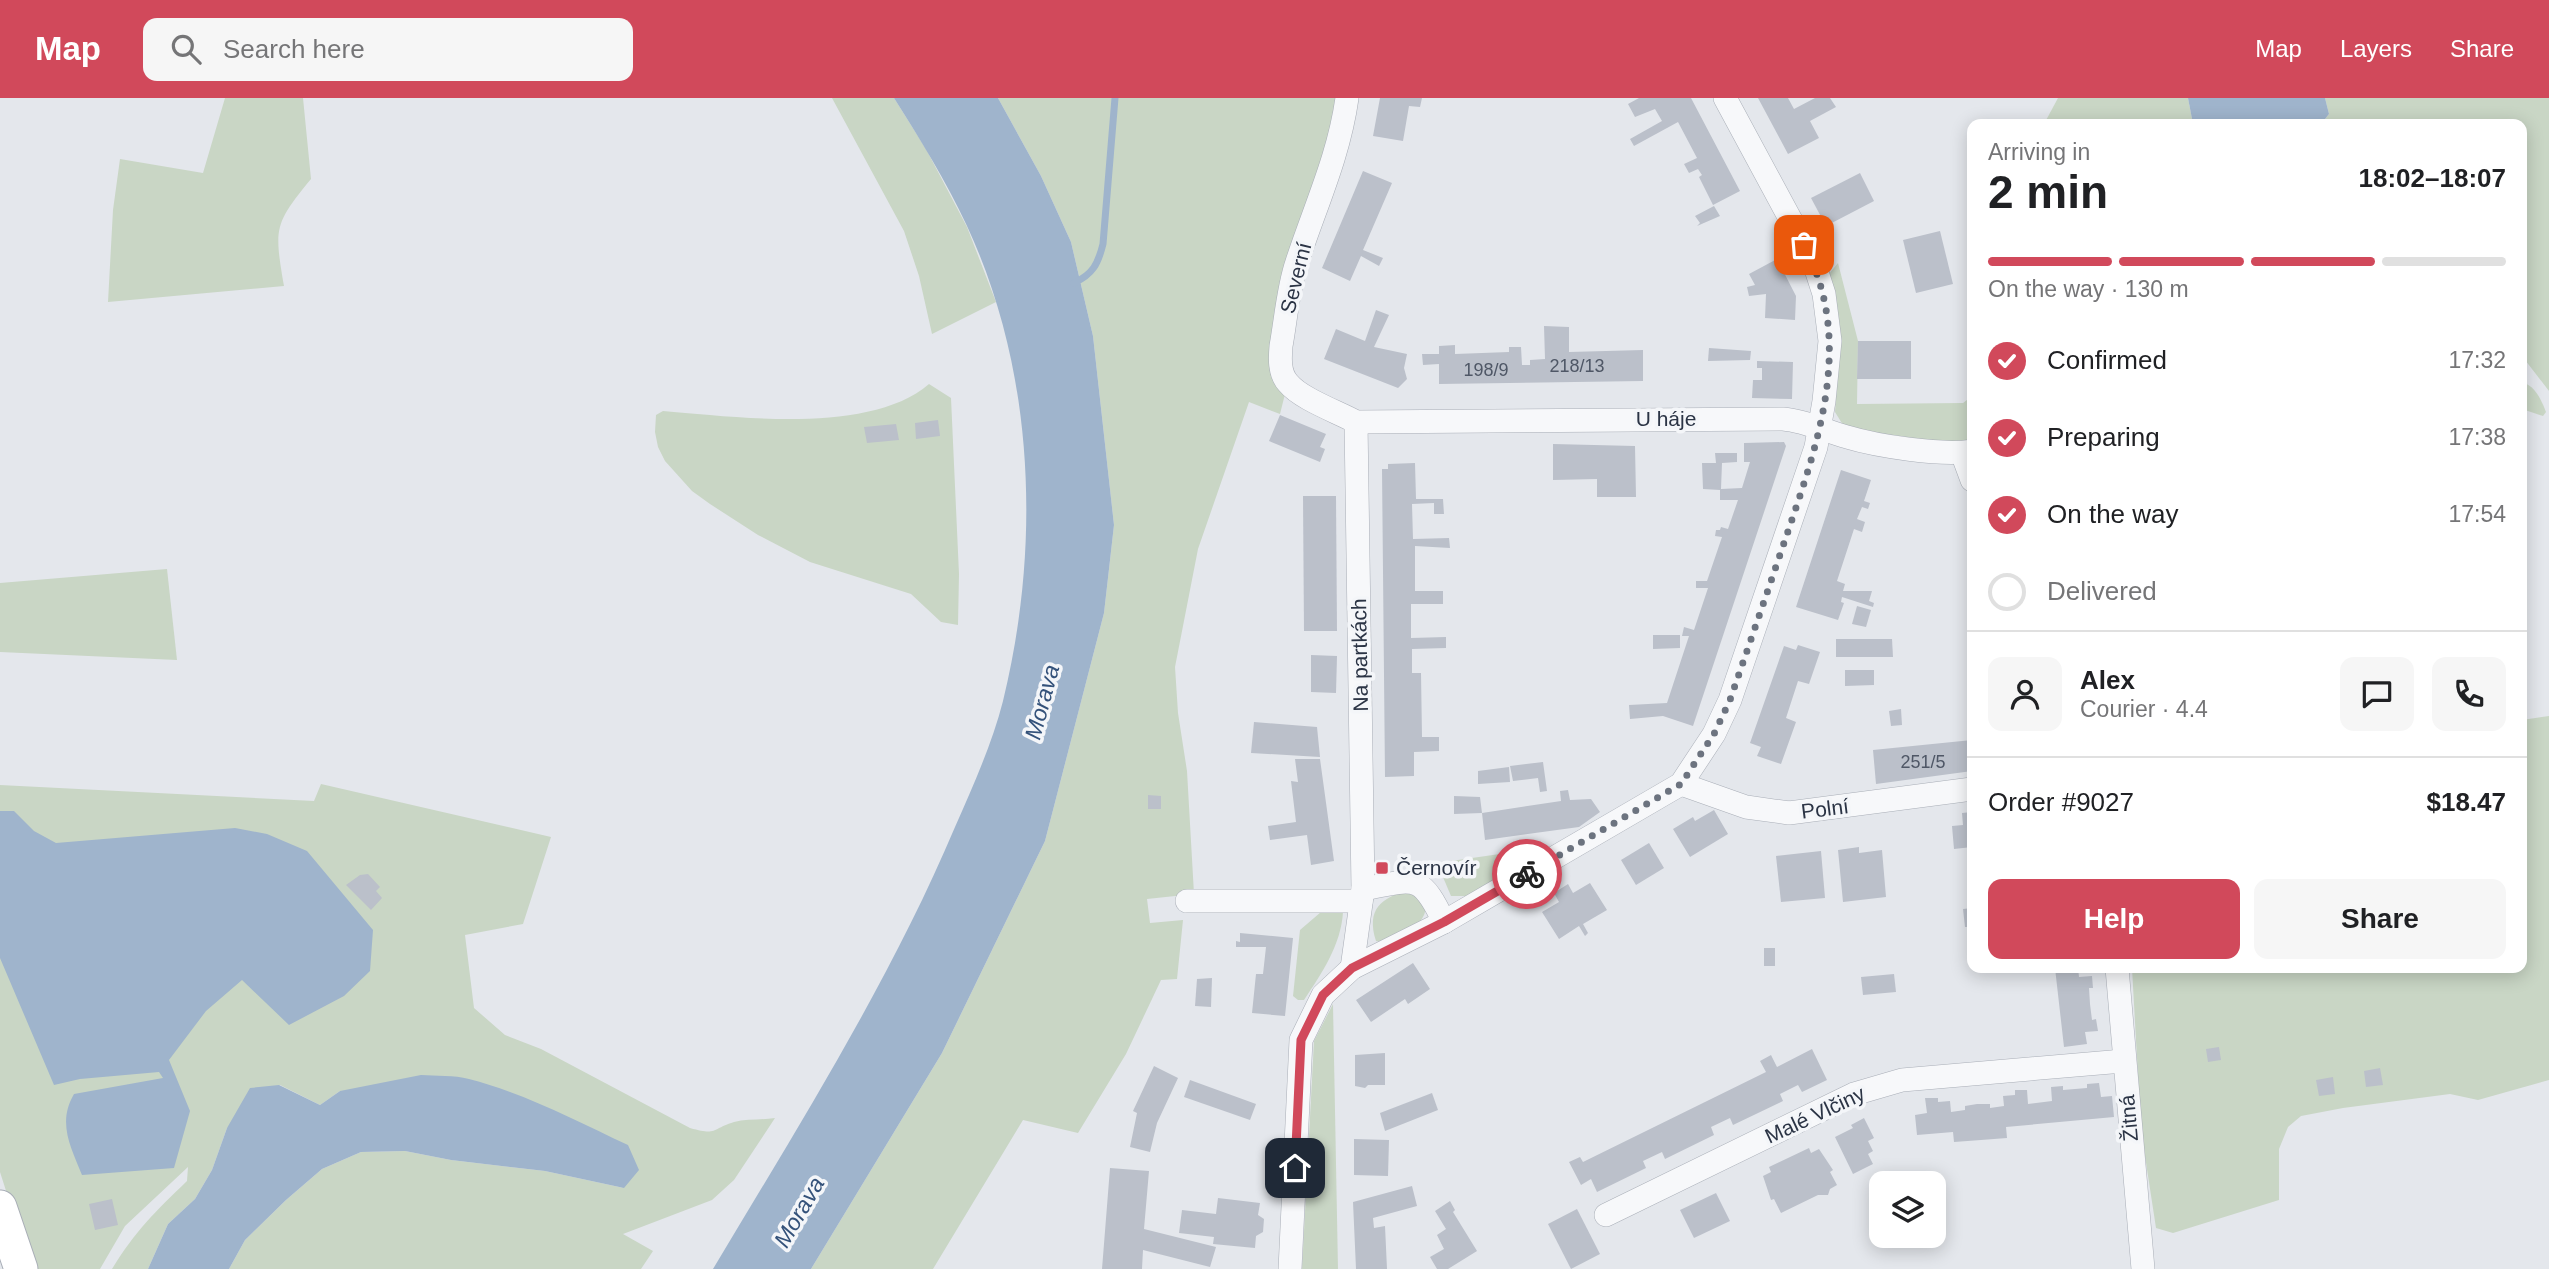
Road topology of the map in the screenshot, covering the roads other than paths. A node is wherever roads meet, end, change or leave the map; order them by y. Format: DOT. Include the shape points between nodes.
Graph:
graph roads {
  1 [pos="1347,98"];
  2 [pos="1725,98"];
  3 [pos="1356,422"];
  4 [pos="1820,427"];
  5 [pos="1967,452"];
  6 [pos="1681,784"];
  7 [pos="1967,790"];
  8 [pos="1362,895"];
  9 [pos="1187,901"];
  10 [pos="1444,922"];
  11 [pos="1352,968"];
  12 [pos="2117,973"];
  13 [pos="2123,1061"];
  14 [pos="0,1207"];
  15 [pos="1606,1215"];
  16 [pos="21,1269"];
  17 [pos="1290,1269"];
  18 [pos="2143,1269"];
  1 -- 3 [label="street, Severní" via="1331,171 1296,264 1280,359 1288,384"];
  2 -- 4 [label="street" via="1822,284 1830,341"];
  3 -- 4 [label="street, U háje" via="1765,419"];
  3 -- 8 [label="street, Na partkách"];
  4 -- 5 [label="street, U háje" via="1863,440"];
  4 -- 6 [label="street" via="1730,700"];
  6 -- 7 [label="street, Polní" via="1746,807 1789,813"];
  6 -- 10 [label="street"];
  8 -- 9 [label="street"];
  8 -- 10 [label="street" via="1409,880 1430,892"];
  8 -- 11 [label="street, Na partkách"];
  10 -- 11 [label="street"];
  11 -- 17 [label="street" via="1323,995 1301,1040"];
  12 -- 13 [label="street, Žitná"];
  13 -- 15 [label="street, Malé Vlčiny" via="1902,1080 1854,1094"];
  13 -- 18 [label="street, Žitná"];
  14 -- 16 [label="main road"];
}
